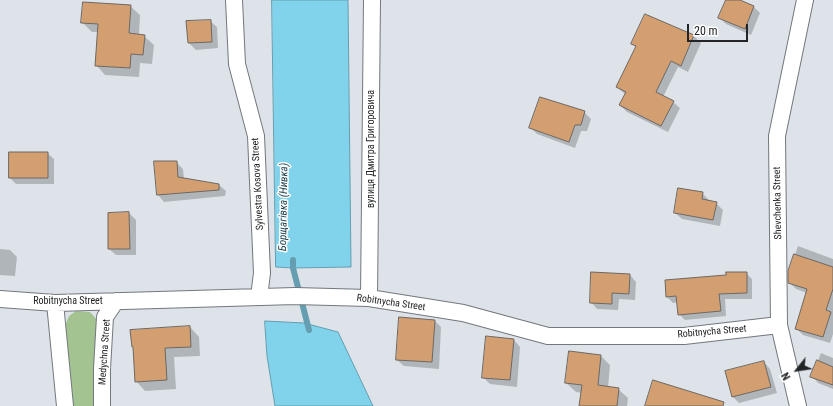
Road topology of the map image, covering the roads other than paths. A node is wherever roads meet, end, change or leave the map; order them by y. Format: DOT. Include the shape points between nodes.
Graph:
graph roads {
  1 [pos="234,0"];
  2 [pos="372,0"];
  3 [pos="805,0"];
  4 [pos="259,297"];
  5 [pos="370,298"];
  6 [pos="0,299"];
  7 [pos="116,301"];
  8 [pos="55,302"];
  9 [pos="779,325"];
  10 [pos="65,406"];
  11 [pos="102,406"];
  12 [pos="798,406"];
  1 -- 4 [label="street, Sylvestra Kosova Street" via="237,64 256,136 262,273"];
  2 -- 5 [label="street, вулиця Дмитра Григоровича"];
  3 -- 9 [label="street, Shevchenka Street" via="776,136"];
  4 -- 5 [label="street, Robitnycha Street"];
  4 -- 7 [label="street, Robitnycha Street"];
  5 -- 9 [label="street, Robitnycha Street" via="463,314 548,336 684,336"];
  6 -- 8 [label="street, Robitnycha Street"];
  7 -- 8 [label="street, Robitnycha Street"];
  7 -- 11 [label="street, Medychna Street" via="105,317"];
  8 -- 10 [label="street"];
  9 -- 12 [label="street, Shevchenka Street"];
}
